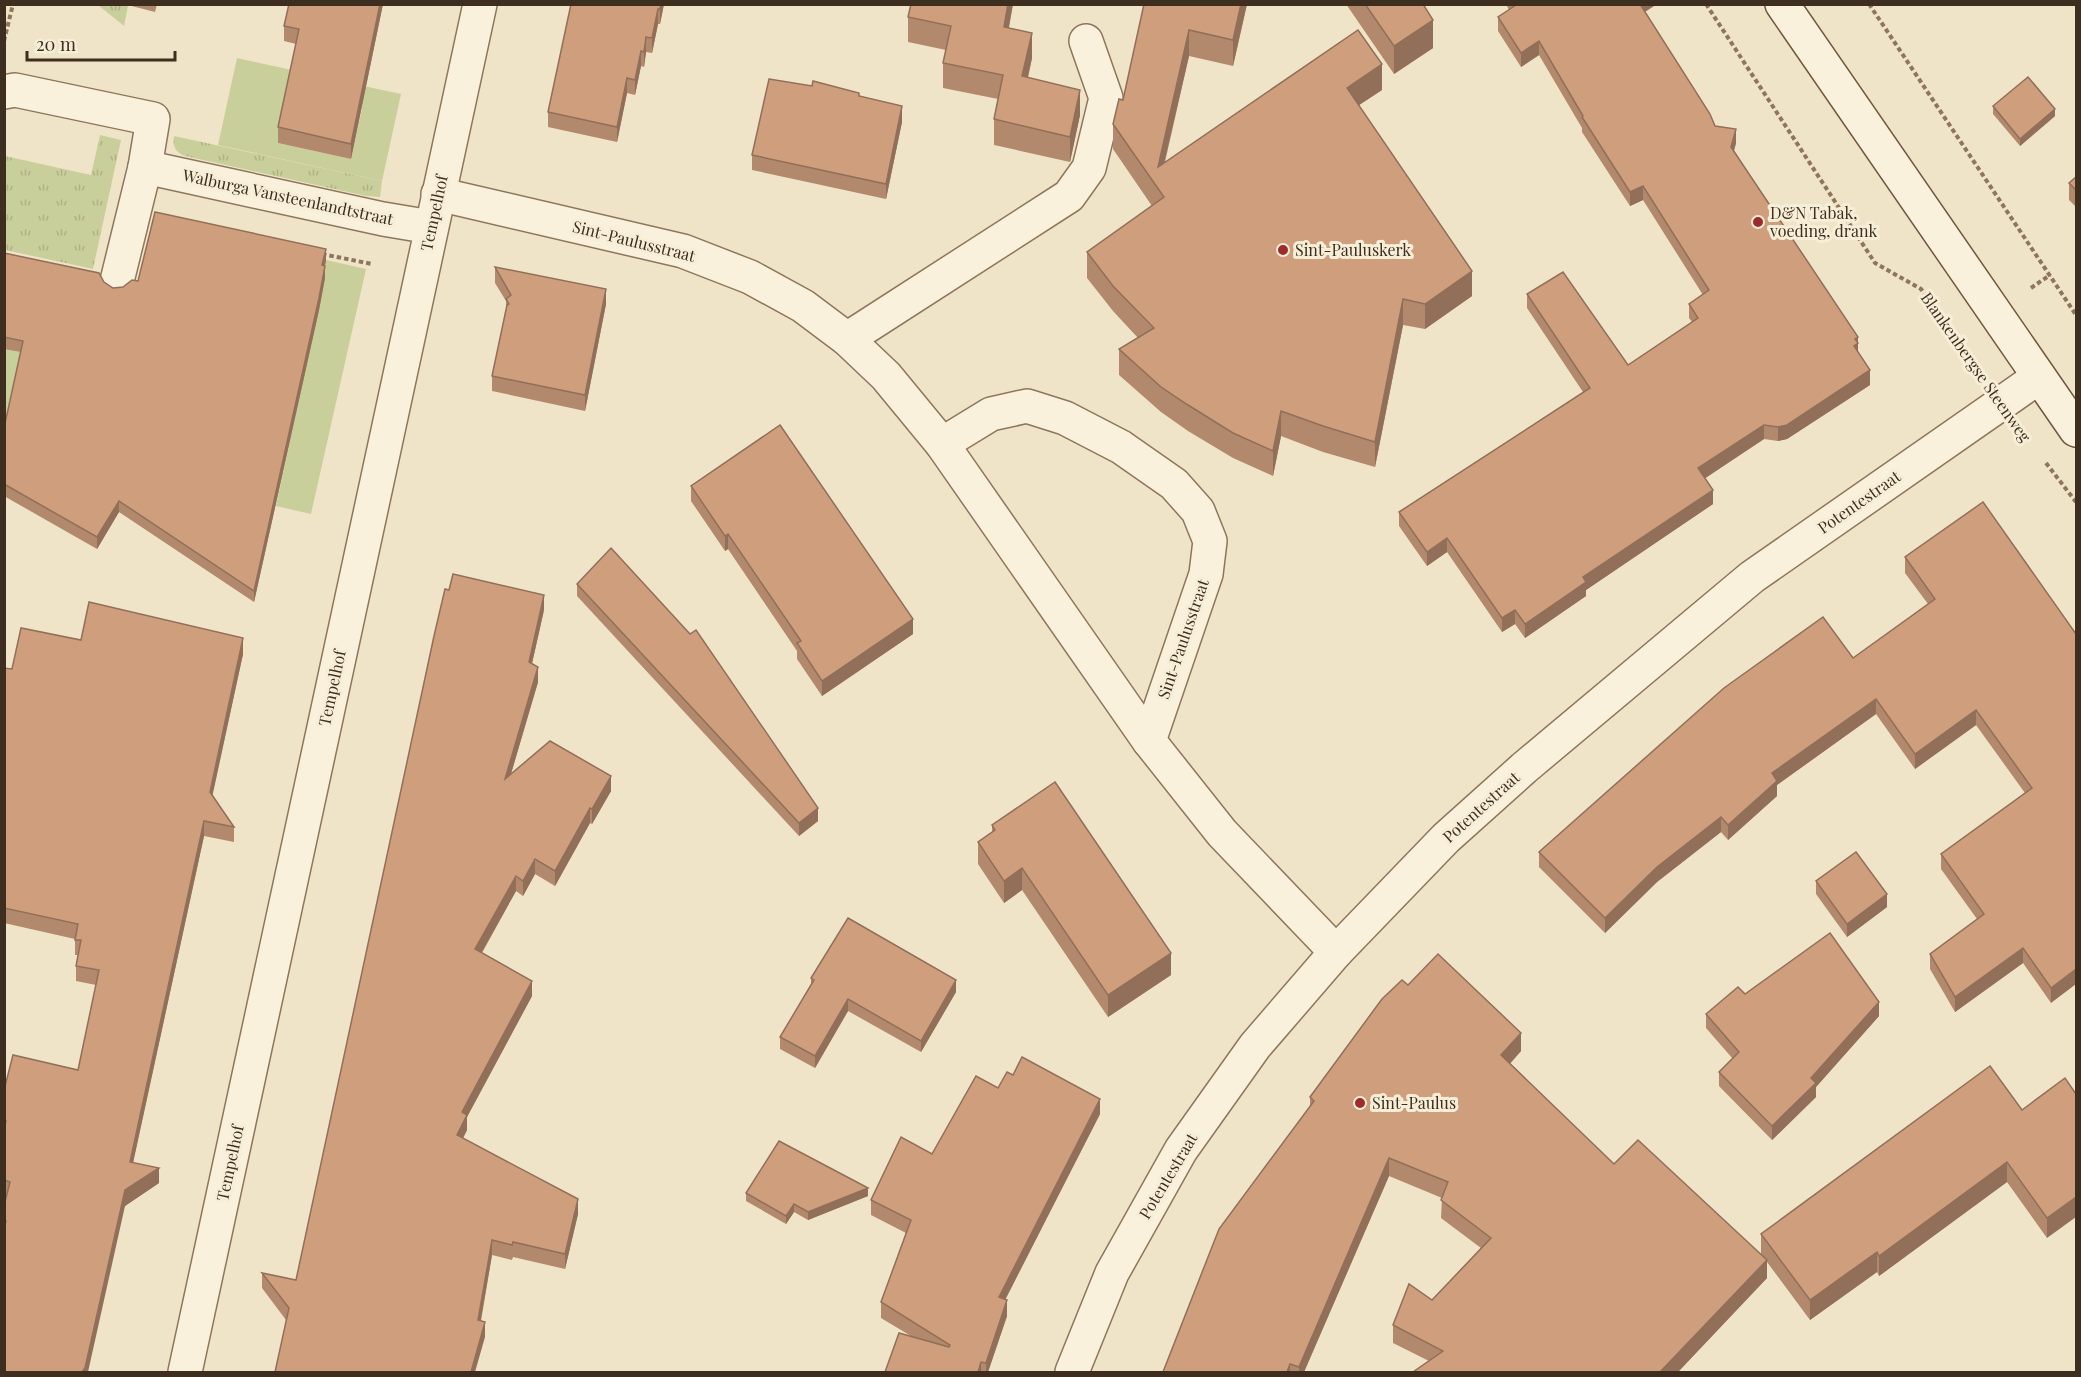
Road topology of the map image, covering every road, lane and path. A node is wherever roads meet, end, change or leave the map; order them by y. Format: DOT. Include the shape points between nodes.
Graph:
graph roads {
  1 [pos="13,4"];
  2 [pos="480,4"];
  3 [pos="1706,4"];
  4 [pos="1782,4"];
  5 [pos="1869,4"];
  6 [pos="4,41"];
  7 [pos="1086,41"];
  8 [pos="4,92"];
  9 [pos="145,167"];
  10 [pos="438,194"];
  11 [pos="431,227"];
  12 [pos="315,252"];
  13 [pos="372,264"];
  14 [pos="117,281"];
  15 [pos="2076,315"];
  16 [pos="847,339"];
  17 [pos="2039,377"];
  18 [pos="2000,404"];
  19 [pos="2076,430"];
  20 [pos="942,444"];
  21 [pos="2042,458"];
  22 [pos="2076,502"];
  23 [pos="1149,741"];
  24 [pos="1336,952"];
  25 [pos="185,1372"];
  26 [pos="1072,1372"];
  1 -- 6 [label="path"];
  2 -- 10 [label="street, Tempelhof"];
  3 -- 18 [label="path, Blankenbergse Steenweg" via="1875,263 1922,289"];
  4 -- 17 [label="street"];
  5 -- 15 [label="path"];
  7 -- 16 [label="street" via="1106,98 1089,168 1069,196"];
  8 -- 9 [label="street" via="15,90 153,119"];
  9 -- 11 [label="street, Walburga Vansteenlandtstraat"];
  9 -- 14 [label="street"];
  10 -- 11 [label="street, Tempelhof"];
  10 -- 16 [label="street, Sint-Paulusstraat" via="683,251 750,277 802,306"];
  11 -- 25 [label="street, Tempelhof"];
  12 -- 13 [label="path"];
  16 -- 20 [label="street, Sint-Paulusstraat" via="886,376"];
  17 -- 18 [label="street, Potentestraat"];
  17 -- 19 [label="street"];
  18 -- 24 [label="street, Potentestraat" via="1752,577 1446,838"];
  20 -- 23 [label="street, Sint-Paulusstraat"];
  20 -- 23 [label="street, Sint-Paulusstraat" via="991,414 1027,406 1065,418 1121,447 1174,484 1198,511 1210,541 1206,574"];
  21 -- 22 [label="path, Blankenbergse Steenweg"];
  23 -- 24 [label="street, Sint-Paulusstraat" via="1222,833"];
  24 -- 26 [label="street, Potentestraat" via="1255,1046 1181,1150 1112,1273"];
}
